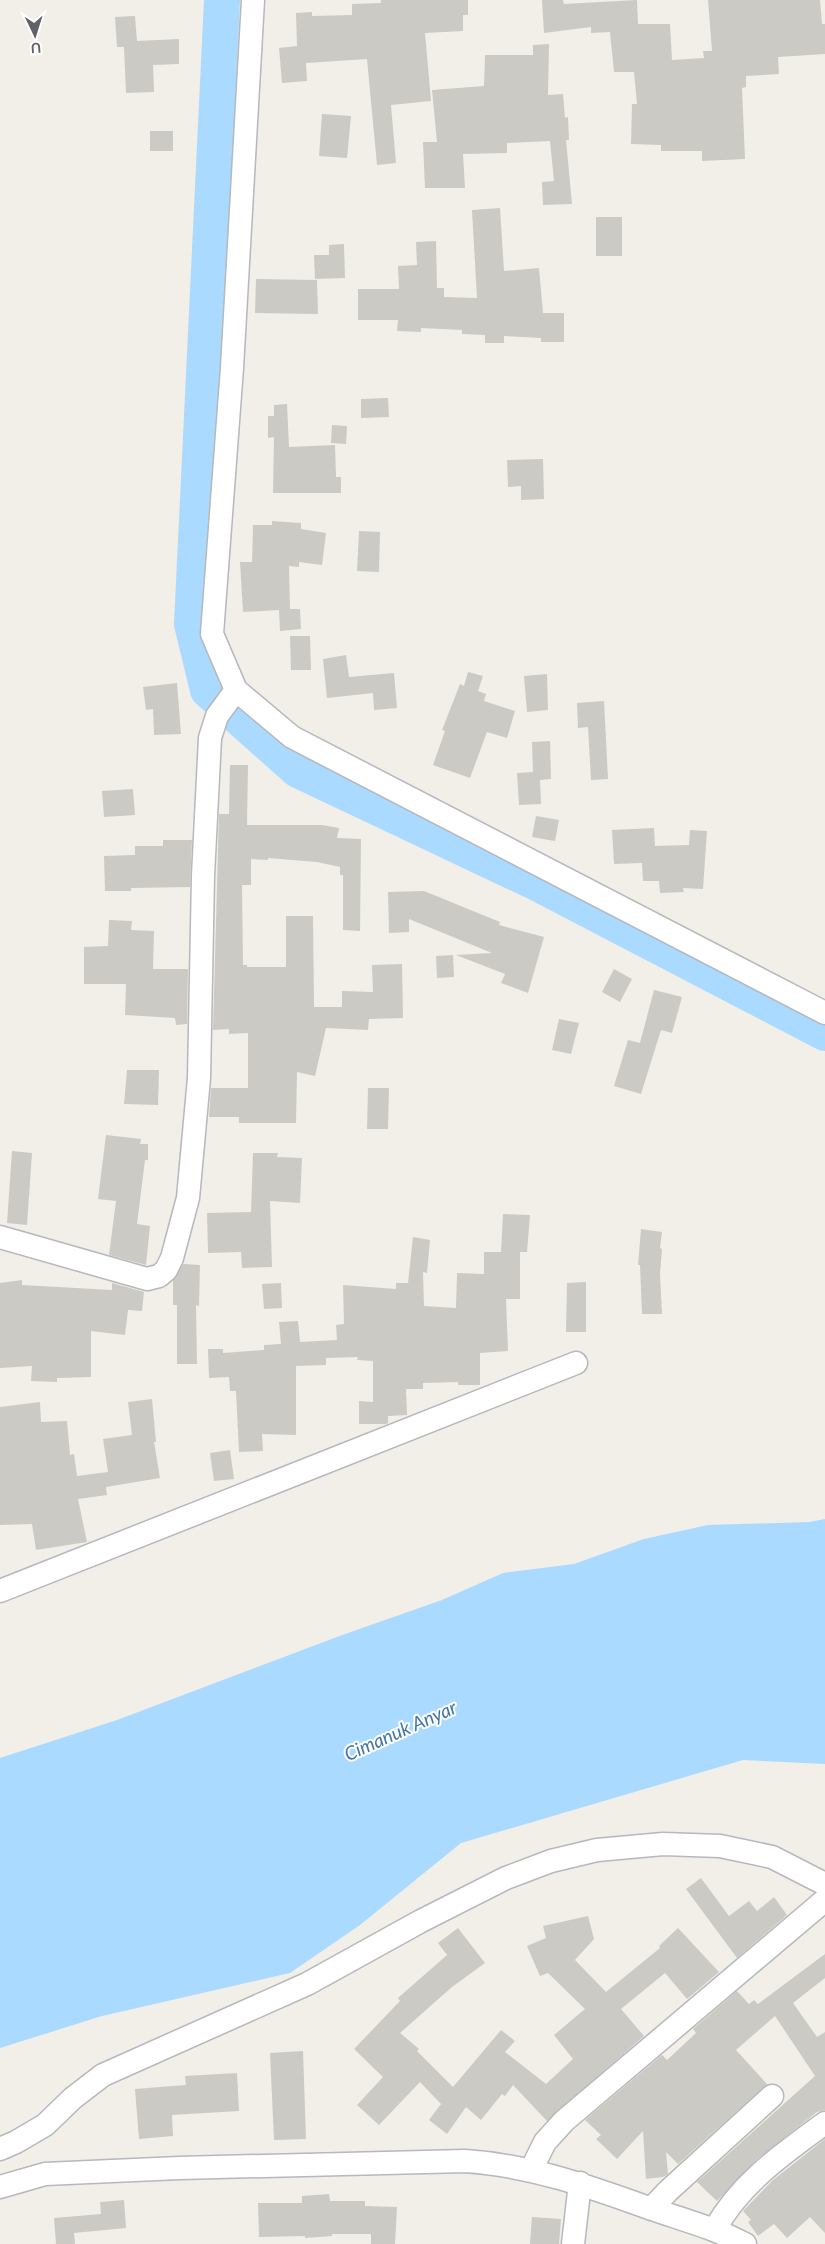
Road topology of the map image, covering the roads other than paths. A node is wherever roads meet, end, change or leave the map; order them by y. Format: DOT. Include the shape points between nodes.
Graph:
graph roads {
  1 [pos="253,0"];
  2 [pos="228,702"];
  3 [pos="825,1013"];
  4 [pos="0,1237"];
  5 [pos="576,1363"];
  6 [pos="0,1591"];
  7 [pos="825,1884"];
  8 [pos="825,1900"];
  9 [pos="772,2096"];
  10 [pos="825,2123"];
  11 [pos="0,2149"];
  12 [pos="530,2170"];
  13 [pos="580,2183"];
  14 [pos="0,2188"];
  15 [pos="659,2200"];
  16 [pos="714,2229"];
  17 [pos="573,2244"];
  18 [pos="745,2244"];
  1 -- 2 [label="street" via="232,377 212,634"];
  2 -- 3 [label="street"];
  2 -- 4 [label="street" via="210,738 199,1078 188,1198 172,1258 159,1276 147,1279"];
  5 -- 6 [label="street"];
  7 -- 11 [label="street" via="772,1857 720,1846 664,1844 597,1850 551,1861 506,1878 420,1921 307,1984 103,2075 45,2125"];
  8 -- 12 [label="street" via="564,2121 546,2142"];
  9 -- 15 [label="street"];
  10 -- 16 [label="street" via="772,2162 726,2209"];
  12 -- 13 [label="street"];
  12 -- 14 [label="street" via="500,2163 465,2161 169,2168 45,2174"];
  13 -- 15 [label="street"];
  13 -- 17 [label="street"];
  15 -- 16 [label="street"];
  16 -- 18 [label="street"];
}
